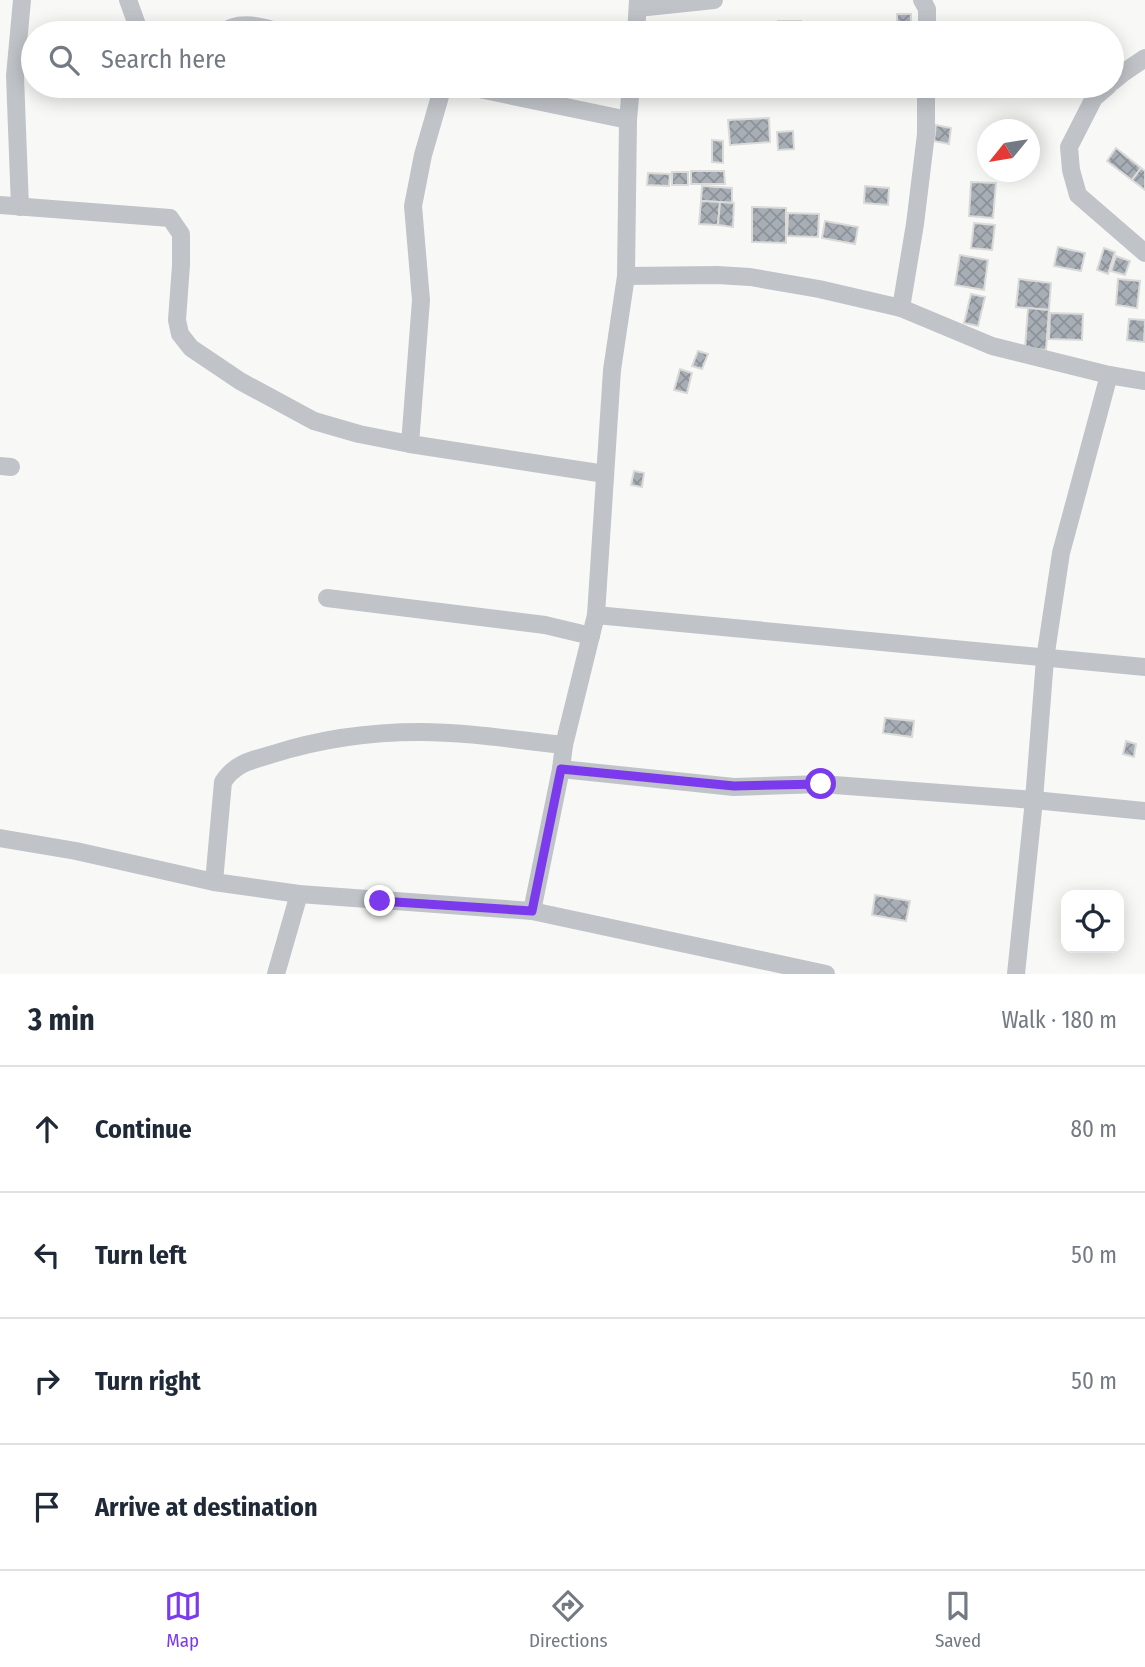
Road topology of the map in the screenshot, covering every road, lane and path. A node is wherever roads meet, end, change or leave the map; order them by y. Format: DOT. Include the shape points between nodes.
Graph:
graph roads {
  1 [pos="22,0"];
  2 [pos="128,0"];
  3 [pos="715,0"];
  4 [pos="922,0"];
  5 [pos="638,4"];
  6 [pos="136,21"];
  7 [pos="927,21"];
  8 [pos="1145,58"];
  9 [pos="1124,72"];
  10 [pos="440,98"];
  11 [pos="523,98"];
  12 [pos="630,98"];
  13 [pos="926,98"];
  14 [pos="1094,98"];
  15 [pos="628,120"];
  16 [pos="0,205"];
  17 [pos="20,207"];
  18 [pos="1145,253"];
  19 [pos="626,276"];
  20 [pos="901,307"];
  21 [pos="1109,375"];
  22 [pos="1145,381"];
  23 [pos="410,444"];
  24 [pos="605,474"];
  25 [pos="327,598"];
  26 [pos="596,615"];
  27 [pos="591,636"];
  28 [pos="1045,659"];
  29 [pos="1145,667"];
  30 [pos="564,745"];
  31 [pos="561,769"];
  32 [pos="1034,800"];
  33 [pos="1145,811"];
  34 [pos="0,838"];
  35 [pos="214,883"];
  36 [pos="299,894"];
  37 [pos="532,911"];
  38 [pos="771,969"];
  39 [pos="276,974"];
  40 [pos="826,974"];
  41 [pos="1016,974"];
  1 -- 17 [label="street" via="15,76"];
  2 -- 6 [label="street"];
  3 -- 5 [label="street"];
  4 -- 7 [label="street"];
  8 -- 9 [label="street"];
  10 -- 23 [label="street" via="413,206 421,300"];
  11 -- 15 [label="street"];
  12 -- 15 [label="street"];
  13 -- 20 [label="street" via="926,134"];
  14 -- 18 [label="street" via="1069,146 1078,195"];
  15 -- 19 [label="street"];
  16 -- 17 [label="street"];
  17 -- 23 [label="street" via="170,218 181,234 177,320 180,334 191,348 240,382 314,421"];
  19 -- 20 [label="street" via="750,277"];
  19 -- 24 [label="street" via="612,370"];
  20 -- 21 [label="street" via="992,346"];
  21 -- 22 [label="street"];
  21 -- 28 [label="street" via="1061,553"];
  23 -- 24 [label="street"];
  24 -- 26 [label="street"];
  25 -- 27 [label="street" via="545,625"];
  26 -- 27 [label="street"];
  26 -- 28 [label="street"];
  27 -- 30 [label="street"];
  28 -- 29 [label="street"];
  28 -- 32 [label="street"];
  30 -- 31 [label="street"];
  30 -- 35 [label="street" via="421,732 364,735 298,746 245,763 223,782"];
  31 -- 32 [label="street" via="734,786 821,784"];
  31 -- 37 [label="street"];
  32 -- 33 [label="street"];
  32 -- 41 [label="street"];
  34 -- 35 [label="street"];
  35 -- 36 [label="street"];
  36 -- 37 [label="street"];
  36 -- 39 [label="street"];
  37 -- 38 [label="street"];
  38 -- 40 [label="street"];
}
